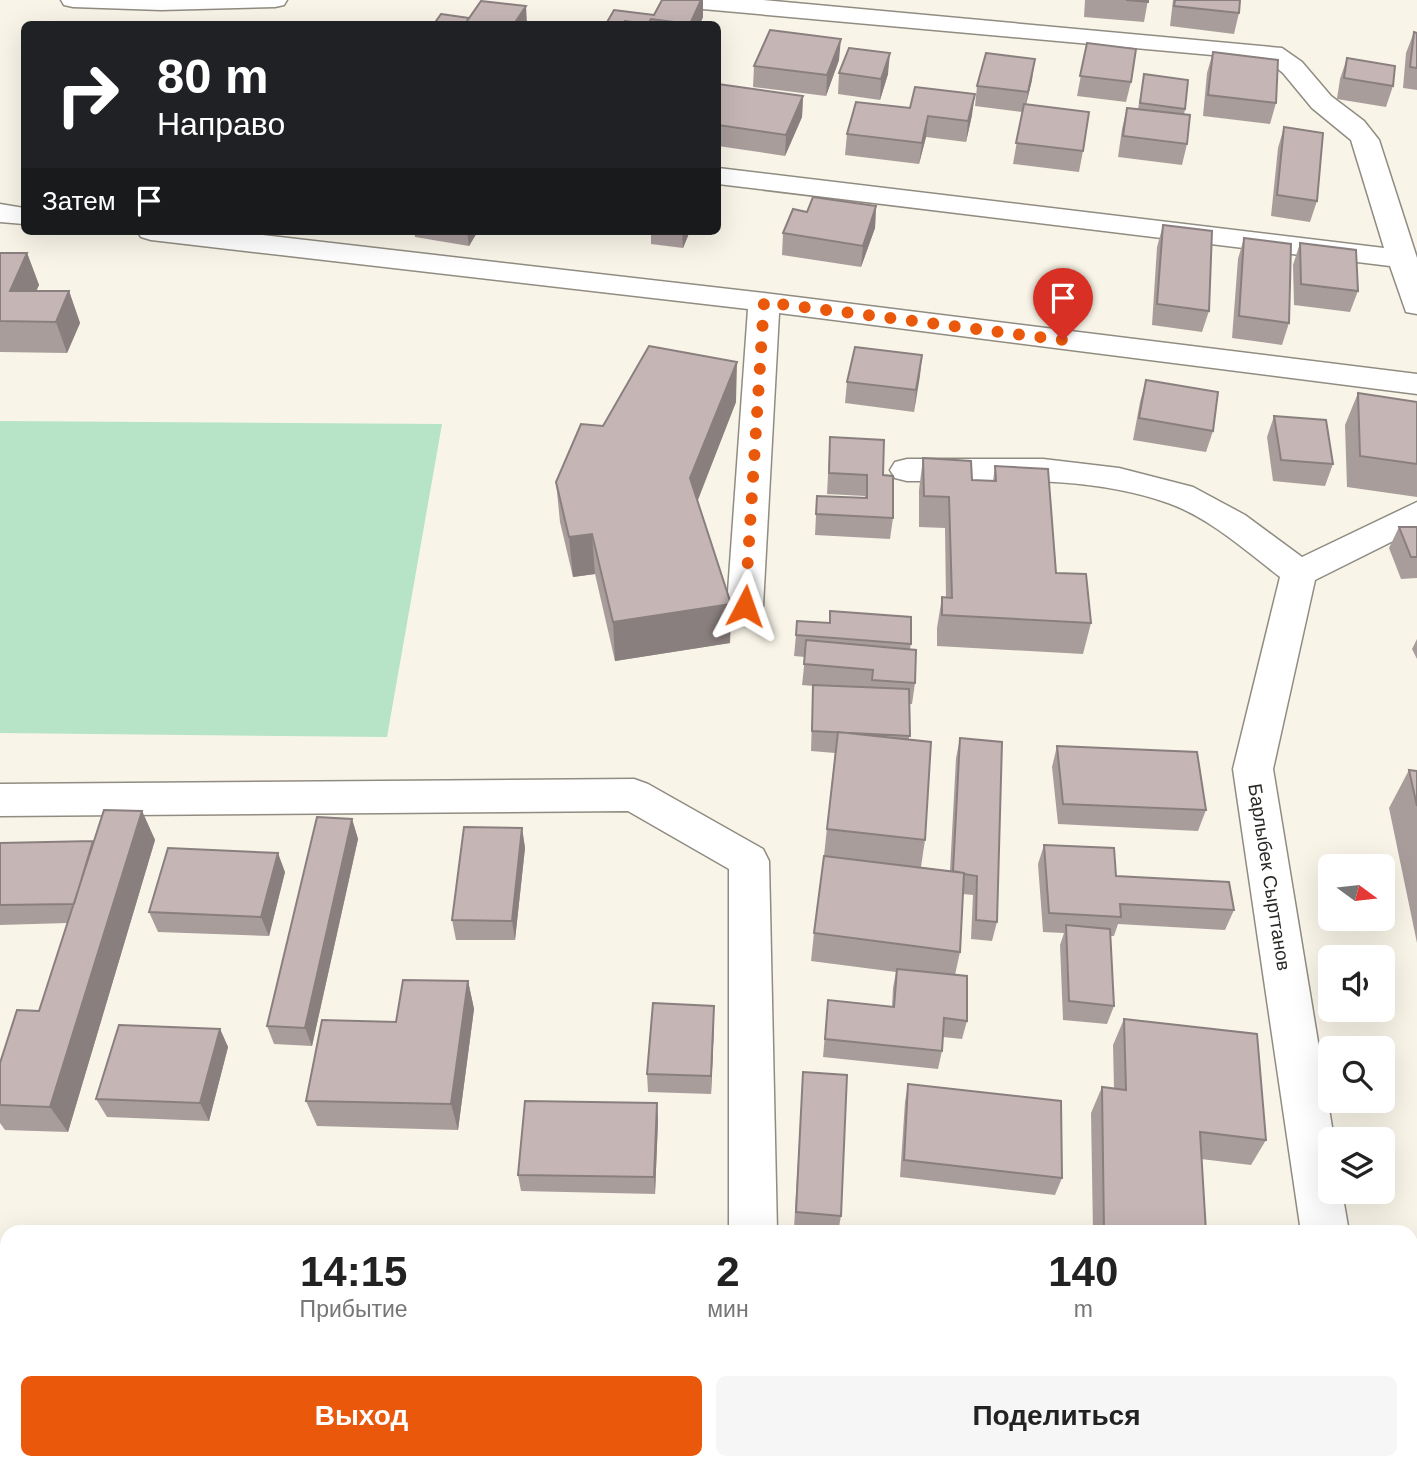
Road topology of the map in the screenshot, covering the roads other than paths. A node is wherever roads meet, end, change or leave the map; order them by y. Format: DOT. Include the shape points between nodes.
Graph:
graph roads {
  1 [pos="73,0"];
  2 [pos="275,0"];
  3 [pos="680,0"];
  4 [pos="721,176"];
  5 [pos="0,214"];
  6 [pos="21,216"];
  7 [pos="186,235"];
  8 [pos="1402,259"];
  9 [pos="764,302"];
  10 [pos="1417,305"];
  11 [pos="1417,384"];
  12 [pos="907,470"];
  13 [pos="1417,514"];
  14 [pos="1299,573"];
  15 [pos="745,606"];
  16 [pos="0,800"];
  17 [pos="753,1225"];
  18 [pos="1324,1225"];
  1 -- 2 [label="street"];
  3 -- 8 [label="street" via="1273,54 1289,62 1316,97 1358,128"];
  4 -- 8 [label="street"];
  5 -- 6 [label="street"];
  7 -- 9 [label="street"];
  8 -- 10 [label="street"];
  9 -- 11 [label="street"];
  9 -- 15 [label="street"];
  12 -- 14 [label="street" via="1043,470 1119,479 1181,495 1233,523"];
  13 -- 14 [label="street"];
  14 -- 18 [label="street, Барлыбек Сырттанов" via="1253,769"];
  16 -- 17 [label="street" via="634,795 749,861"];
}
